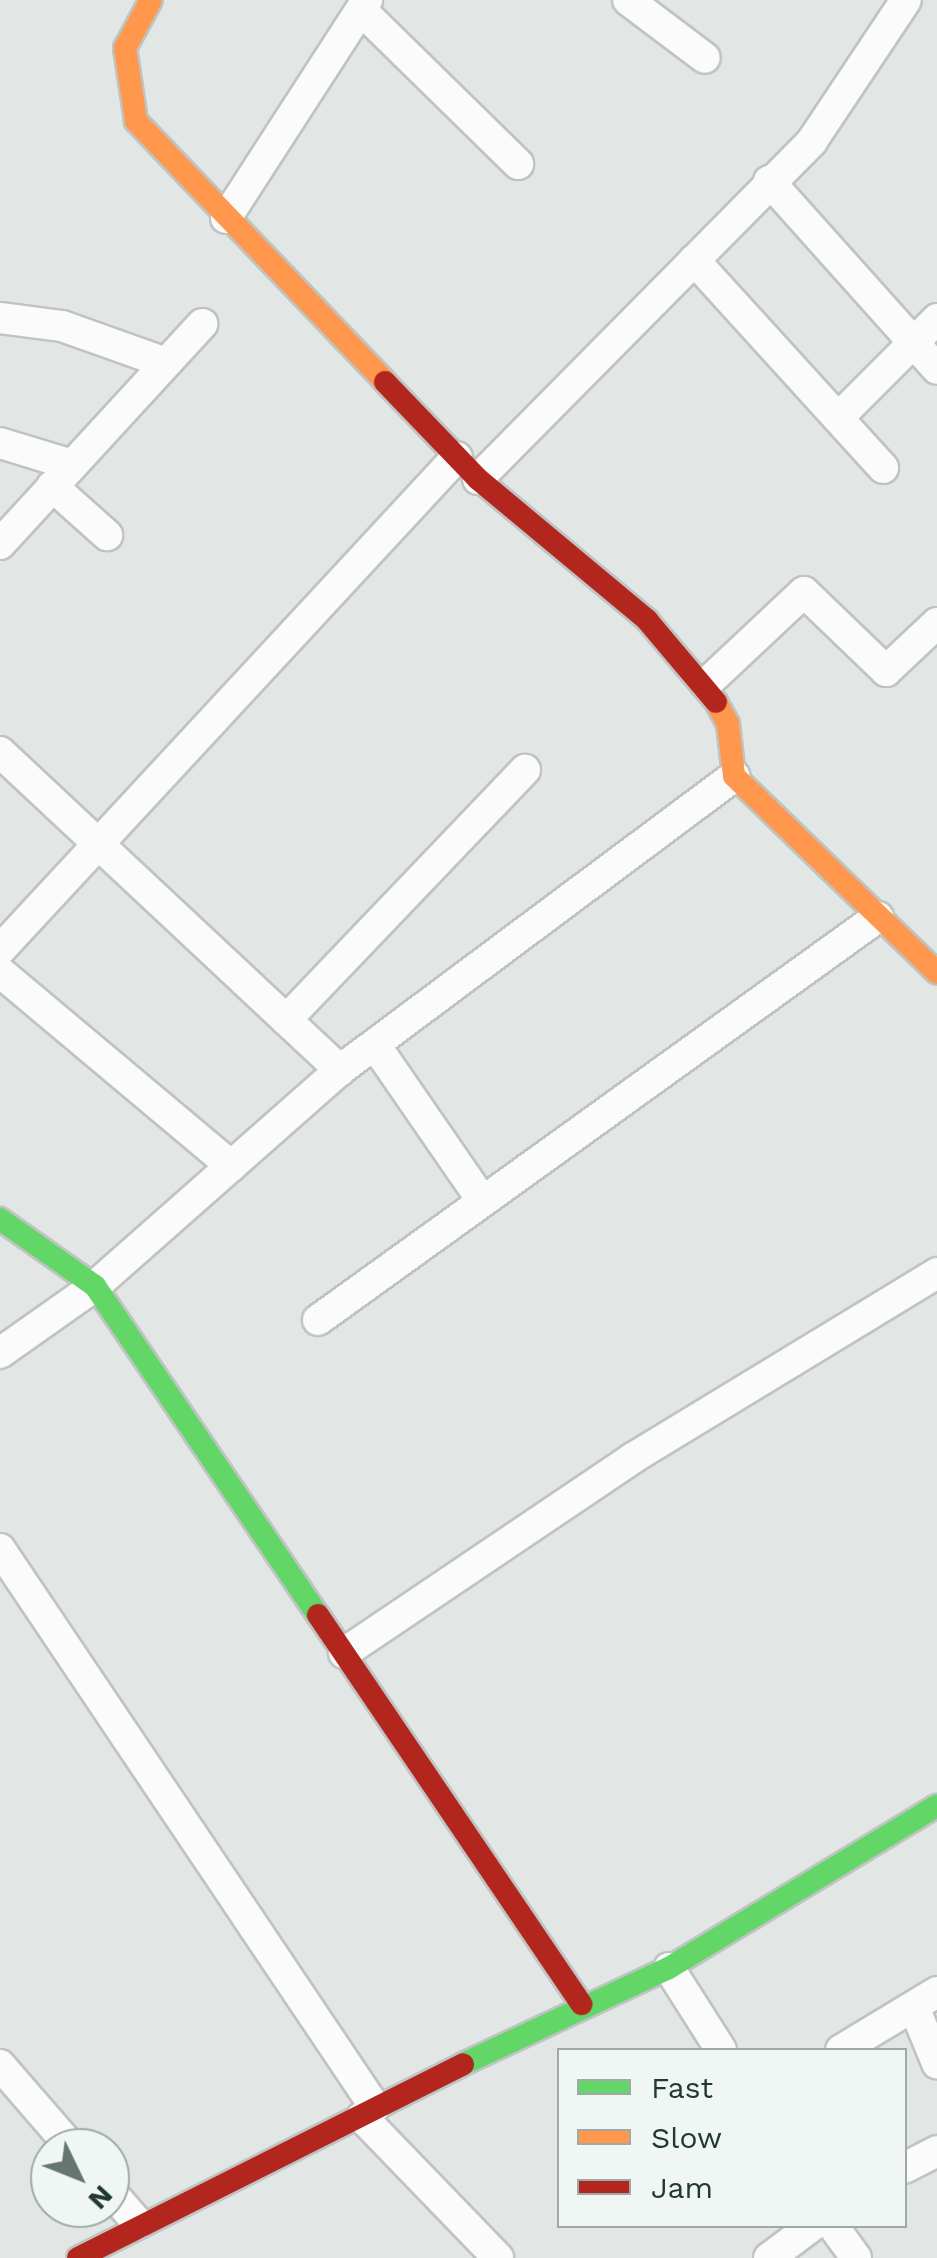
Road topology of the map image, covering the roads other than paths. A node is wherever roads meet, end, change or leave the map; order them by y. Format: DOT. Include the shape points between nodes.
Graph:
graph roads {
  1 [pos="151,0"];
  2 [pos="628,0"];
  3 [pos="906,0"];
  4 [pos="364,5"];
  5 [pos="705,58"];
  6 [pos="518,164"];
  7 [pos="768,182"];
  8 [pos="226,218"];
  9 [pos="694,260"];
  10 [pos="0,318"];
  11 [pos="937,319"];
  12 [pos="202,324"];
  13 [pos="914,343"];
  14 [pos="166,363"];
  15 [pos="937,369"];
  16 [pos="838,418"];
  17 [pos="0,443"];
  18 [pos="467,468"];
  19 [pos="883,468"];
  20 [pos="62,476"];
  21 [pos="106,535"];
  22 [pos="0,544"];
  23 [pos="937,623"];
  24 [pos="706,684"];
  25 [pos="0,752"];
  26 [pos="524,770"];
  27 [pos="734,776"];
  28 [pos="95,845"];
  29 [pos="878,918"];
  30 [pos="0,950"];
  31 [pos="0,972"];
  32 [pos="937,973"];
  33 [pos="286,1020"];
  34 [pos="374,1045"];
  35 [pos="340,1070"];
  36 [pos="231,1166"];
  37 [pos="482,1200"];
  38 [pos="0,1219"];
  39 [pos="937,1273"];
  40 [pos="94,1286"];
  41 [pos="318,1320"];
  42 [pos="0,1353"];
  43 [pos="0,1549"];
  44 [pos="344,1653"];
  45 [pos="937,1806"];
  46 [pos="669,1968"];
  47 [pos="925,1999"];
  48 [pos="580,2004"];
  49 [pos="720,2048"];
  50 [pos="845,2048"];
  51 [pos="937,2063"];
  52 [pos="0,2065"];
  53 [pos="369,2112"];
  54 [pos="55,2128"];
  55 [pos="937,2151"];
  56 [pos="907,2166"];
  57 [pos="130,2214"];
  58 [pos="138,2223"];
  59 [pos="809,2228"];
  60 [pos="834,2228"];
  61 [pos="118,2249"];
  62 [pos="78,2258"];
  63 [pos="498,2258"];
  64 [pos="769,2258"];
  65 [pos="856,2258"];
  1 -- 8 [label="street" via="125,48 136,122"];
  2 -- 5 [label="street"];
  3 -- 7 [label="street" via="812,141"];
  4 -- 6 [label="street"];
  4 -- 8 [label="street"];
  7 -- 9 [label="street"];
  7 -- 13 [label="street"];
  8 -- 18 [label="street"];
  9 -- 16 [label="street"];
  9 -- 18 [label="street"];
  10 -- 14 [label="street" via="62,326"];
  11 -- 13 [label="street"];
  12 -- 14 [label="street"];
  13 -- 15 [label="street"];
  13 -- 16 [label="street"];
  14 -- 20 [label="street"];
  16 -- 19 [label="street"];
  17 -- 20 [label="street"];
  18 -- 24 [label="street" via="647,620"];
  18 -- 28 [label="street"];
  20 -- 21 [label="street"];
  20 -- 22 [label="street"];
  23 -- 24 [label="street" via="886,670 804,592"];
  24 -- 27 [label="street" via="728,724"];
  25 -- 28 [label="street"];
  26 -- 33 [label="street"];
  27 -- 29 [label="street"];
  27 -- 34 [label="street"];
  28 -- 30 [label="street"];
  28 -- 33 [label="street"];
  29 -- 32 [label="street"];
  29 -- 37 [label="street"];
  31 -- 36 [label="street"];
  33 -- 35 [label="street"];
  34 -- 35 [label="street"];
  34 -- 37 [label="street"];
  35 -- 36 [label="street"];
  36 -- 40 [label="street"];
  37 -- 41 [label="street"];
  38 -- 40 [label="street"];
  39 -- 44 [label="street" via="610,1474"];
  40 -- 42 [label="street"];
  40 -- 44 [label="street"];
  43 -- 53 [label="street"];
  44 -- 48 [label="street"];
  45 -- 46 [label="street"];
  46 -- 48 [label="street"];
  46 -- 49 [label="street"];
  47 -- 50 [label="street"];
  47 -- 51 [label="street"];
  48 -- 53 [label="street"];
  52 -- 54 [label="street"];
  53 -- 58 [label="street"];
  53 -- 63 [label="street"];
  55 -- 56 [label="street"];
  57 -- 58 [label="street"];
  58 -- 61 [label="street"];
  59 -- 64 [label="street"];
  60 -- 65 [label="street"];
  61 -- 62 [label="street"];
}
